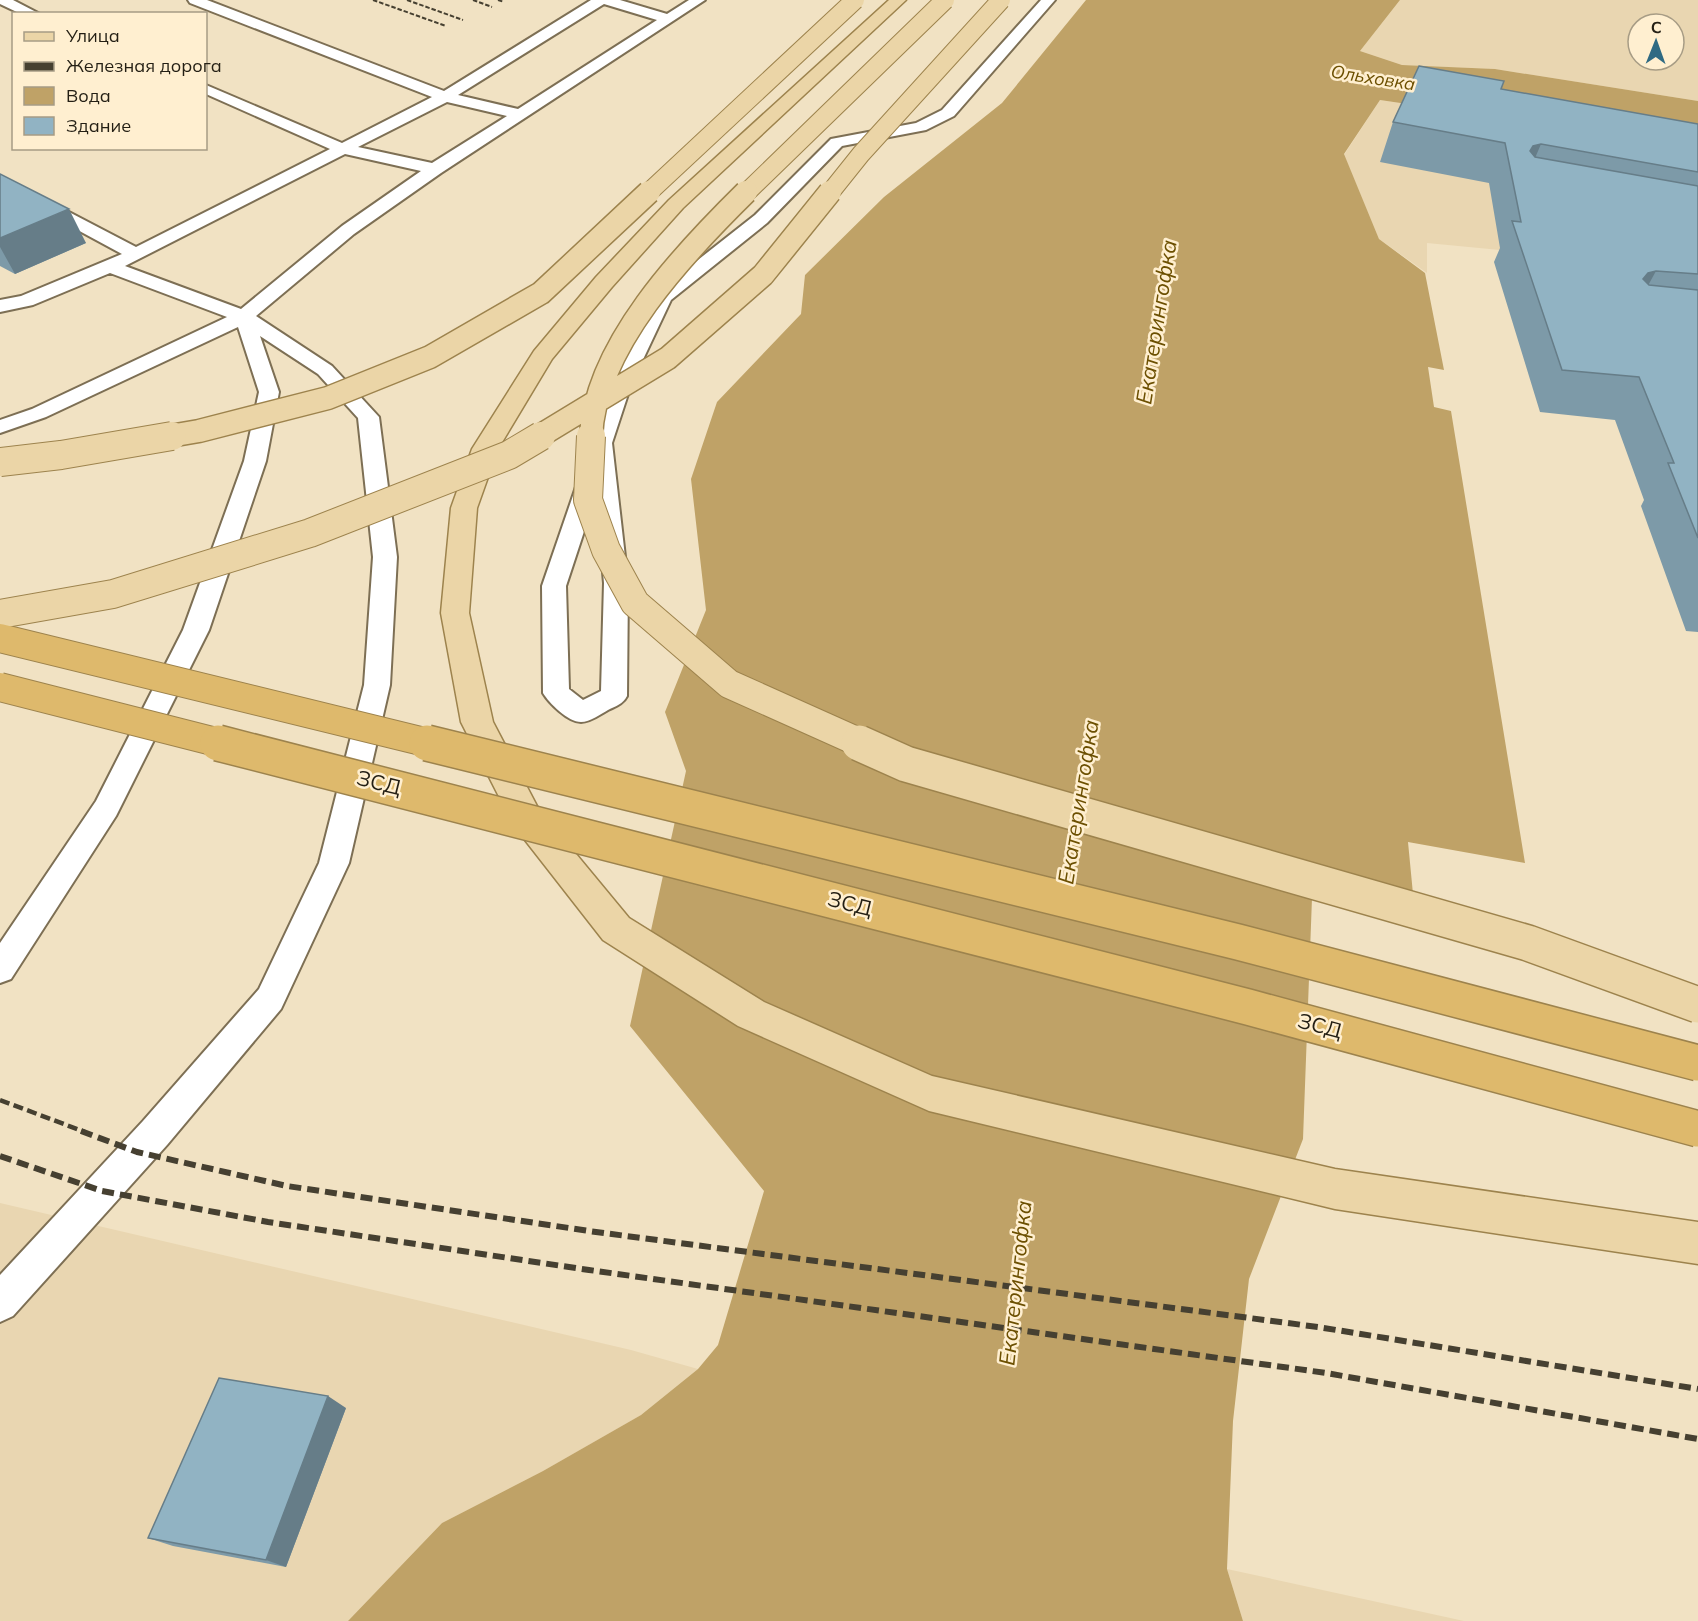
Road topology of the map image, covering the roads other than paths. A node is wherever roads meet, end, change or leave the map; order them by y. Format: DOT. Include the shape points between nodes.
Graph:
graph roads {
  1 [pos="2,0"];
  2 [pos="195,0"];
  3 [pos="600,0"];
  4 [pos="606,0"];
  5 [pos="698,0"];
  6 [pos="855,0"];
  7 [pos="898,0"];
  8 [pos="945,0"];
  9 [pos="1001,0"];
  10 [pos="1048,0"];
  11 [pos="29,12"];
  12 [pos="668,19"];
  13 [pos="207,89"];
  14 [pos="445,97"];
  15 [pos="519,114"];
  16 [pos="343,148"];
  17 [pos="435,169"];
  18 [pos="0,181"];
  19 [pos="136,254"];
  20 [pos="110,267"];
  21 [pos="0,306"];
  22 [pos="244,317"];
  23 [pos="0,427"];
  24 [pos="602,444"];
  25 [pos="0,462"];
  26 [pos="0,614"];
  27 [pos="0,638"];
  28 [pos="0,687"];
  29 [pos="0,969"];
  30 [pos="1698,1005"];
  31 [pos="1698,1063"];
  32 [pos="1698,1130"];
  33 [pos="1698,1243"];
  34 [pos="0,1303"];
  1 -- 11 [label="lane"];
  2 -- 14 [label="lane"];
  3 -- 14 [label="lane"];
  4 -- 12 [label="lane"];
  5 -- 12 [label="lane"];
  6 -- 25 [label="main road, bridge" via="541,293 430,357 328,398 199,431"];
  7 -- 33 [label="main road, bridge" via="676,204 604,282 542,356 485,449 464,508 454,613 477,722 526,817 616,929 750,1014 929,1093 1335,1189"];
  8 -- 30 [label="main road, bridge" via="726,212 656,291 609,363 591,425 588,500 606,550 635,603 729,684 906,764 1528,943"];
  9 -- 26 [label="main road, bridge" via="861,154 763,275 668,358 509,455 310,533 113,594"];
  10 -- 24 [label="lane" via="948,113 920,127 837,142 761,219 663,297 621,385"];
  12 -- 15 [label="lane"];
  13 -- 16 [label="lane"];
  14 -- 15 [label="lane"];
  14 -- 16 [label="lane"];
  15 -- 17 [label="lane"];
  16 -- 17 [label="lane"];
  16 -- 19 [label="lane"];
  17 -- 22 [label="lane" via="348,230"];
  18 -- 19 [label="lane"];
  19 -- 20 [label="lane"];
  20 -- 21 [label="lane" via="26,301"];
  20 -- 22 [label="lane"];
  22 -- 23 [label="lane" via="39,413"];
  22 -- 29 [label="lane" via="269,392 255,461 196,630 106,808"];
  22 -- 34 [label="lane" via="325,370 368,417 385,557 377,685 334,863 270,999 155,1133"];
  24 -- 24 [label="lane" via="616,583 614,696 581,712 556,693 554,586"];
  27 -- 31 [label="highway, bridge" via="1238,942"];
  28 -- 32 [label="highway, ЗСД, bridge" via="1248,1007"];
}
